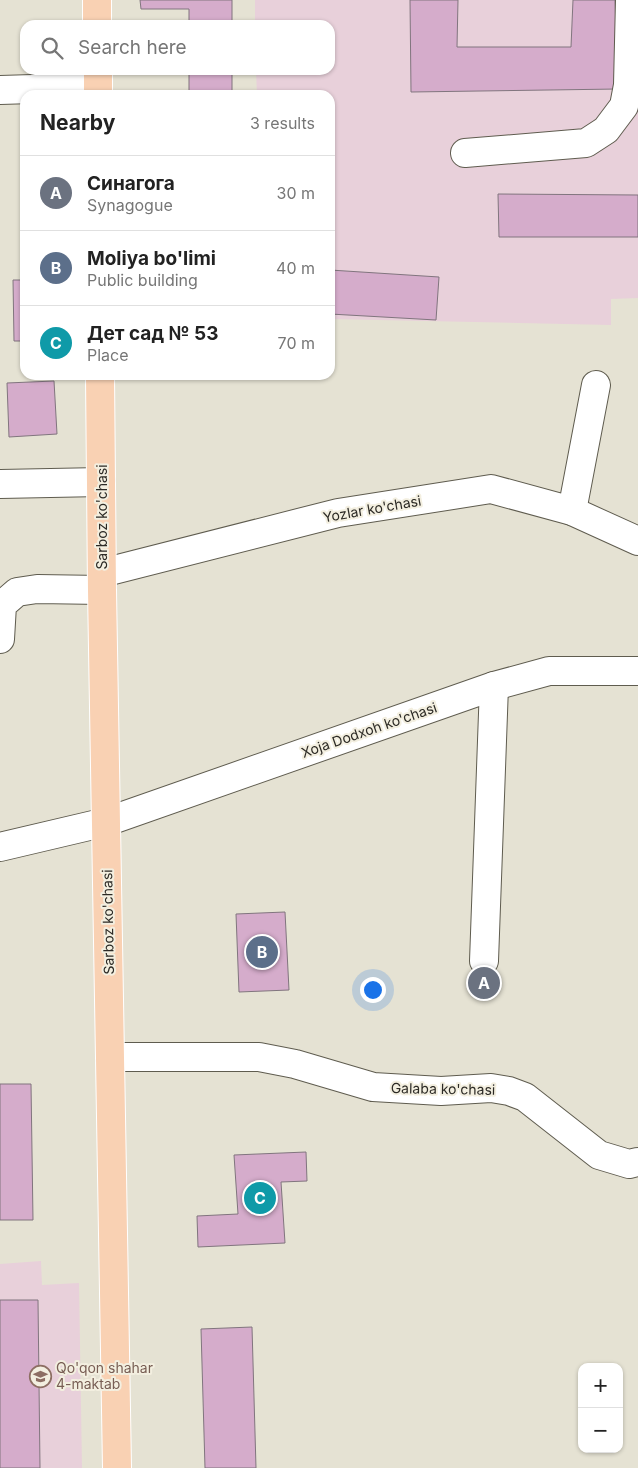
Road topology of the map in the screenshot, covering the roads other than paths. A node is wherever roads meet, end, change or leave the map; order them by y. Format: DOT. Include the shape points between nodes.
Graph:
graph roads {
  1 [pos="97,0"];
  2 [pos="630,0"];
  3 [pos="97,20"];
  4 [pos="634,32"];
  5 [pos="98,84"];
  6 [pos="0,90"];
  7 [pos="465,153"];
  8 [pos="100,380"];
  9 [pos="596,385"];
  10 [pos="101,482"];
  11 [pos="0,484"];
  12 [pos="572,510"];
  13 [pos="638,541"];
  14 [pos="102,581"];
  15 [pos="0,639"];
  16 [pos="638,671"];
  17 [pos="494,686"];
  18 [pos="106,822"];
  19 [pos="0,847"];
  20 [pos="484,960"];
  21 [pos="110,1057"];
  22 [pos="638,1162"];
  23 [pos="117,1468"];
  1 -- 3 [label="main road"];
  2 -- 4 [label="street"];
  4 -- 7 [label="street" via="624,106 606,130 586,143"];
  5 -- 6 [label="street"];
  8 -- 10 [label="main road, Sarboz ko'chasi"];
  9 -- 12 [label="street"];
  10 -- 11 [label="street"];
  10 -- 14 [label="main road, Sarboz ko'chasi"];
  12 -- 13 [label="street, Yozlar ko'chasi"];
  12 -- 14 [label="street, Yozlar ko'chasi" via="492,489 338,513"];
  14 -- 15 [label="street, Yozlar ko'chasi" via="17,592 2,605"];
  14 -- 18 [label="main road, Sarboz ko'chasi"];
  16 -- 17 [label="street, Xoja Dodxoh ko'chasi" via="549,671"];
  17 -- 18 [label="street, Xoja Dodxoh ko'chasi"];
  17 -- 20 [label="street"];
  18 -- 19 [label="street, Xoja Dodxoh ko'chasi"];
  18 -- 21 [label="main road, Sarboz ko'chasi"];
  21 -- 22 [label="street, Galaba ko'chasi" via="259,1057 373,1087 509,1090 525,1097 599,1156 629,1164"];
  21 -- 23 [label="main road, Sarboz ko'chasi"];
}
